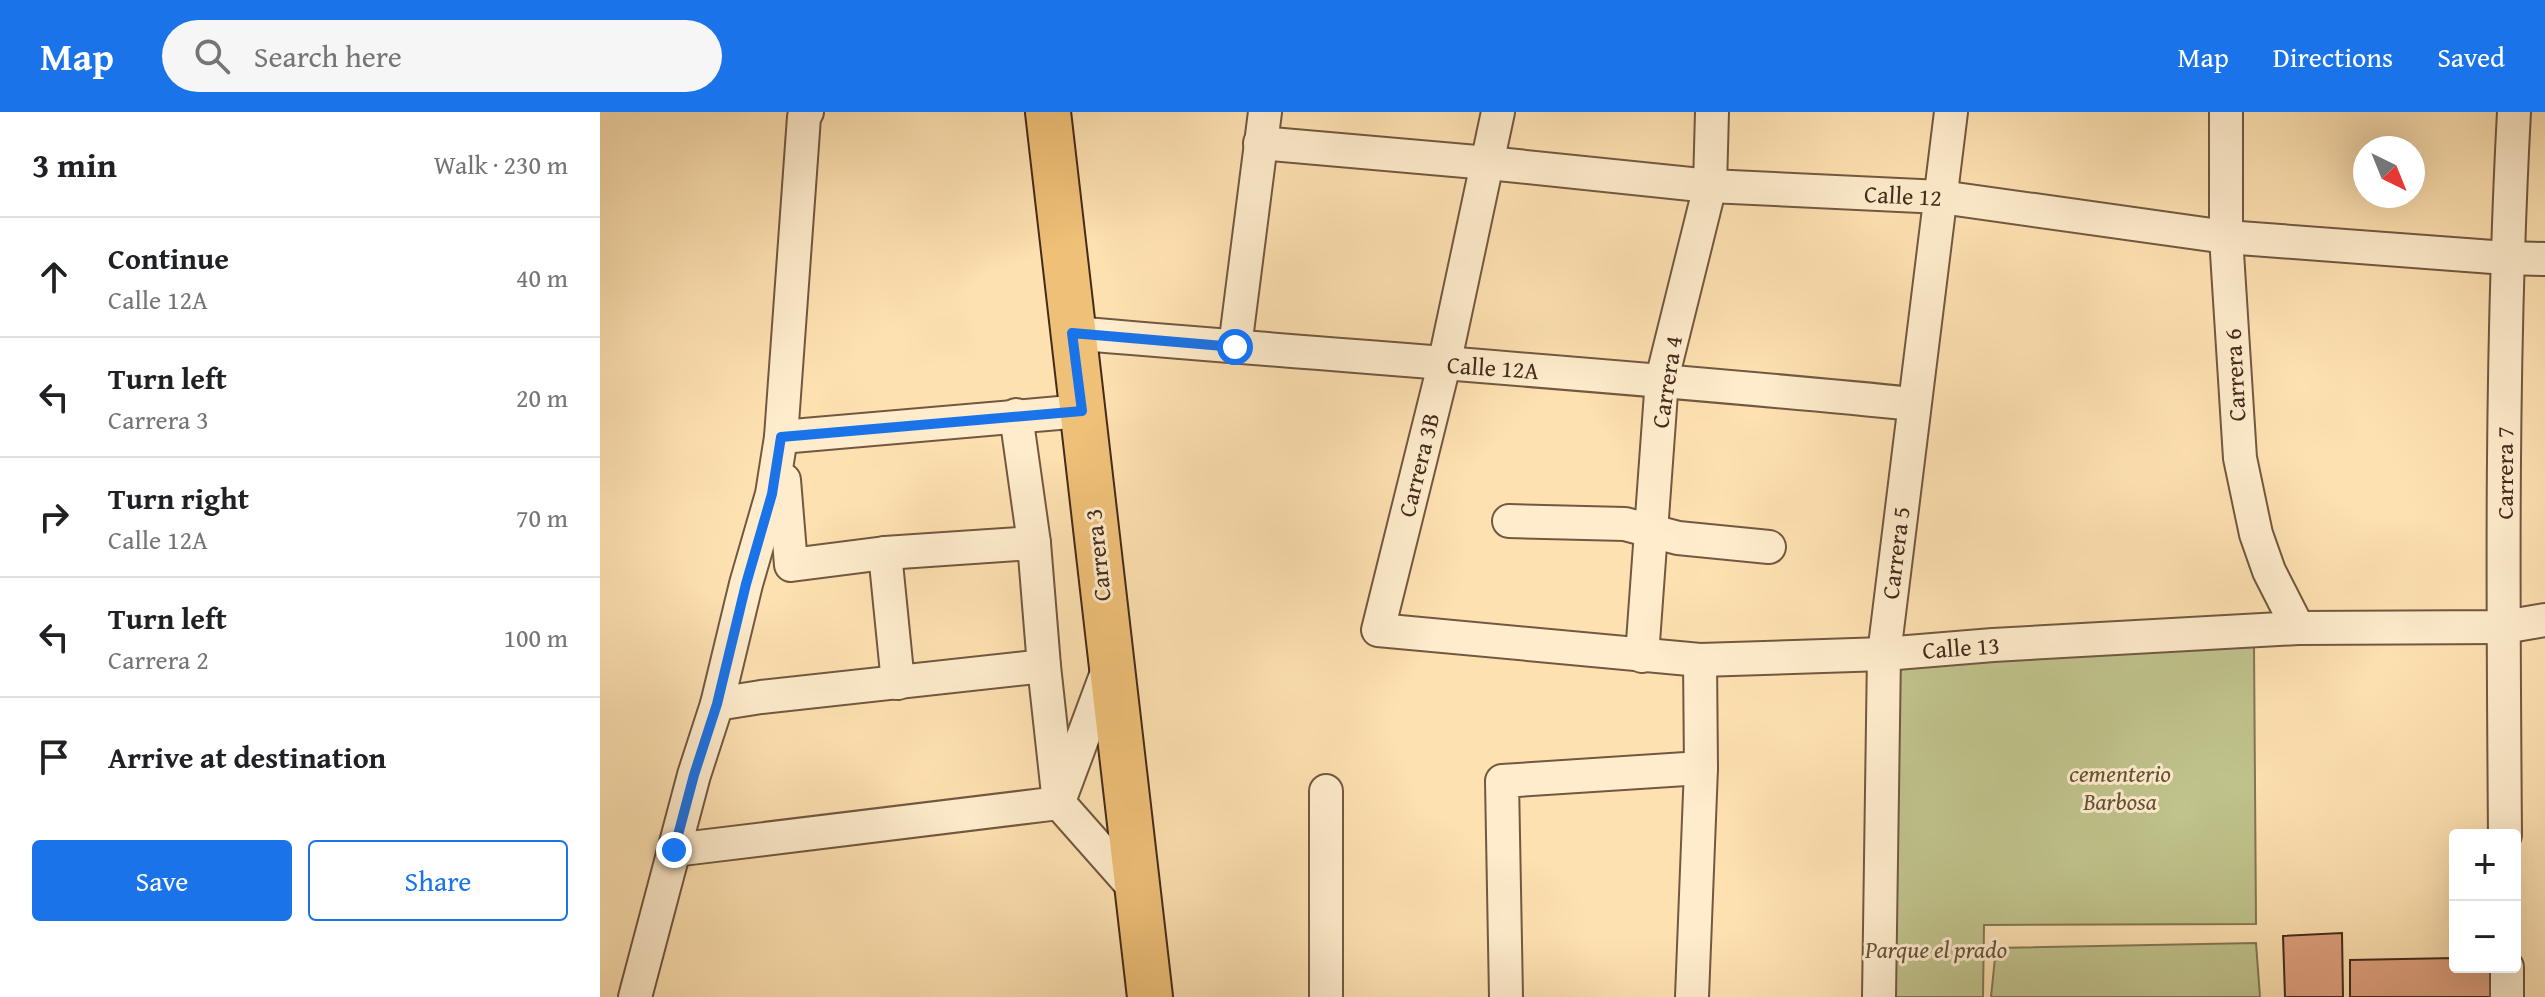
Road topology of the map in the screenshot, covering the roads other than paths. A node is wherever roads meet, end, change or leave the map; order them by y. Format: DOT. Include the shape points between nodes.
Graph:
graph roads {
  1 [pos="807,112"];
  2 [pos="1048,112"];
  3 [pos="1498,112"];
  4 [pos="1712,112"];
  5 [pos="1951,112"];
  6 [pos="2226,112"];
  7 [pos="2514,112"];
  8 [pos="1262,127"];
  9 [pos="1488,163"];
  10 [pos="1710,186"];
  11 [pos="1941,197"];
  12 [pos="2226,237"];
  13 [pos="2506,258"];
  14 [pos="2545,259"];
  15 [pos="1072,333"];
  16 [pos="1235,347"];
  17 [pos="1444,365"];
  18 [pos="1662,379"];
  19 [pos="1914,404"];
  20 [pos="1082,411"];
  21 [pos="1016,415"];
  22 [pos="781,437"];
  23 [pos="1509,521"];
  24 [pos="1651,530"];
  25 [pos="1034,543"];
  26 [pos="1769,547"];
  27 [pos="885,553"];
  28 [pos="2545,620"];
  29 [pos="2504,627"];
  30 [pos="2298,628"];
  31 [pos="1378,630"];
  32 [pos="1884,654"];
  33 [pos="1642,656"];
  34 [pos="1700,660"];
  35 [pos="1110,665"];
  36 [pos="1044,666"];
  37 [pos="898,683"];
  38 [pos="717,704"];
  39 [pos="1701,768"];
  40 [pos="1326,791"];
  41 [pos="1059,803"];
  42 [pos="2505,829"];
  43 [pos="674,850"];
  44 [pos="1136,890"];
  45 [pos="2507,973"];
  46 [pos="635,997"];
  47 [pos="1150,997"];
  48 [pos="1326,997"];
  49 [pos="1506,997"];
  50 [pos="1692,997"];
  51 [pos="1879,997"];
  52 [pos="2507,997"];
  1 -- 22 [label="street"];
  2 -- 15 [label="main road, Carrera 3"];
  3 -- 9 [label="street, Carrera 3B"];
  4 -- 10 [label="street, Carrera 4"];
  5 -- 11 [label="street, Carrera 5"];
  6 -- 12 [label="street, Carrera 6"];
  7 -- 13 [label="street, Carrera 7"];
  8 -- 9 [label="street, Calle 12"];
  8 -- 16 [label="street"];
  9 -- 10 [label="street, Calle 12"];
  9 -- 17 [label="street, Carrera 3B"];
  10 -- 11 [label="street, Calle 12"];
  10 -- 18 [label="street, Carrera 4"];
  11 -- 12 [label="street, Calle 12"];
  11 -- 19 [label="street, Carrera 5"];
  12 -- 13 [label="street, Calle 12"];
  12 -- 30 [label="street, Carrera 6" via="2246,497 2269,571"];
  13 -- 14 [label="street, Calle 12"];
  13 -- 29 [label="street, Carrera 7"];
  15 -- 16 [label="street, Calle 12A"];
  15 -- 20 [label="main road, Carrera 3"];
  16 -- 17 [label="street, Calle 12A"];
  17 -- 18 [label="street, Calle 12A"];
  17 -- 31 [label="street, Carrera 3B"];
  18 -- 19 [label="street, Calle 12A"];
  18 -- 24 [label="street, Carrera 4"];
  19 -- 32 [label="street, Carrera 5"];
  20 -- 21 [label="street"];
  20 -- 35 [label="main road, Carrera 3"];
  21 -- 22 [label="street"];
  21 -- 25 [label="street"];
  22 -- 27 [label="street" via="791,565"];
  22 -- 38 [label="street" via="772,494"];
  23 -- 24 [label="street" via="1625,524"];
  24 -- 26 [label="street" via="1678,538"];
  24 -- 33 [label="street, Carrera 4"];
  25 -- 27 [label="street"];
  25 -- 36 [label="street"];
  27 -- 37 [label="street"];
  28 -- 29 [label="street, Calle 13"];
  29 -- 30 [label="street, Calle 13"];
  29 -- 42 [label="street, Carrera 7"];
  30 -- 32 [label="street, Calle 13"];
  31 -- 33 [label="street, Calle 13"];
  32 -- 34 [label="street, Calle 13"];
  32 -- 51 [label="street, Carrera 5"];
  33 -- 34 [label="street, Calle 13"];
  34 -- 39 [label="street"];
  35 -- 41 [label="street"];
  35 -- 44 [label="main road, Carrera 3"];
  36 -- 37 [label="street"];
  36 -- 41 [label="street"];
  37 -- 38 [label="street"];
  38 -- 43 [label="street"];
  39 -- 49 [label="street" via="1502,781"];
  39 -- 50 [label="street"];
  40 -- 48 [label="street"];
  41 -- 43 [label="street"];
  41 -- 44 [label="street"];
  43 -- 46 [label="street"];
  44 -- 47 [label="main road, Carrera 3"];
  45 -- 52 [label="street"];
}
